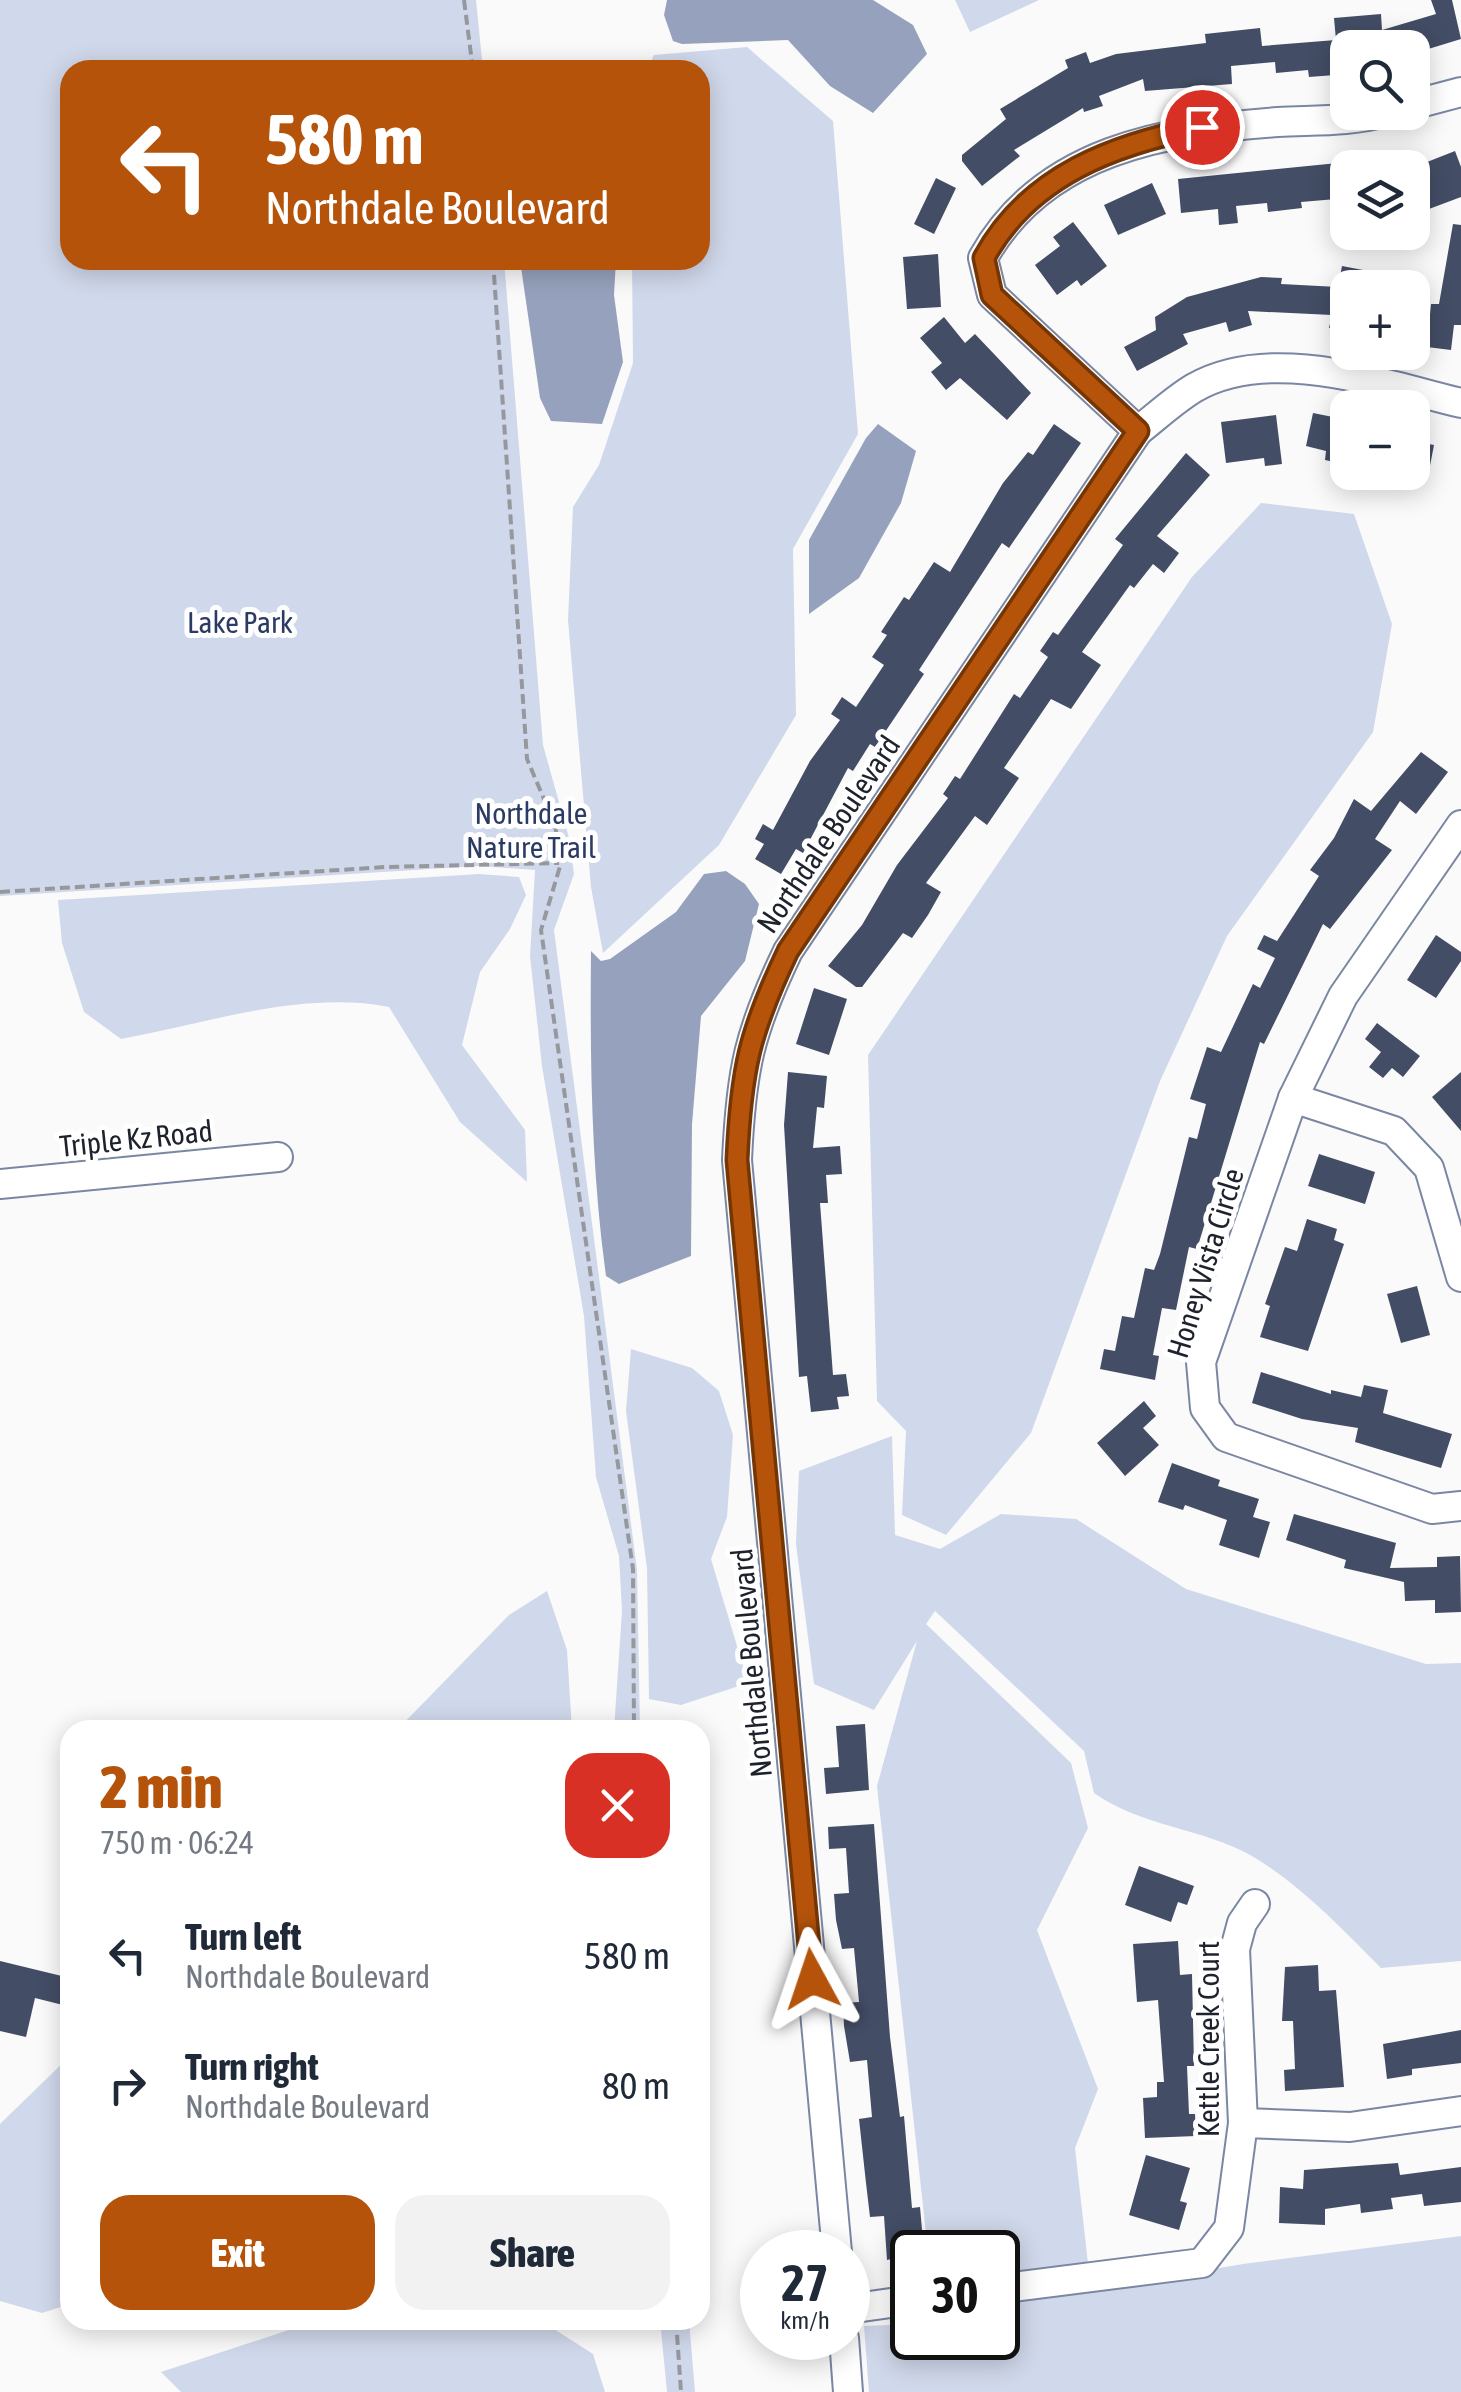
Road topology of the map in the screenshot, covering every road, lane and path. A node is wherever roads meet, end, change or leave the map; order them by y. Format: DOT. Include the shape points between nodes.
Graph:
graph roads {
  1 [pos="464,0"];
  2 [pos="472,60"];
  3 [pos="1461,92"];
  4 [pos="1430,100"];
  5 [pos="1330,117"];
  6 [pos="494,270"];
  7 [pos="1461,403"];
  8 [pos="1138,431"];
  9 [pos="1461,825"];
  10 [pos="560,863"];
  11 [pos="0,892"];
  12 [pos="1294,1098"];
  13 [pos="278,1156"];
  14 [pos="0,1184"];
  15 [pos="1461,1277"];
  16 [pos="1461,1506"];
  17 [pos="634,1720"];
  18 [pos="1256,1904"];
  19 [pos="1461,2110"];
  20 [pos="1244,2123"];
  21 [pos="835,2230"];
  22 [pos="1020,2287"];
  23 [pos="677,2330"];
  24 [pos="846,2360"];
  25 [pos="681,2392"];
  26 [pos="848,2392"];
  1 -- 2 [label="path"];
  3 -- 4 [label="street"];
  5 -- 8 [label="street" via="1142,139 1069,171 1002,223 984,258 992,295"];
  6 -- 10 [label="path" via="527,759 555,825"];
  7 -- 8 [label="street, Northdale Boulevard" via="1323,370 1267,367 1196,386"];
  8 -- 21 [label="street, Northdale Boulevard" via="788,951 758,1014 740,1080 737,1160"];
  9 -- 12 [label="street, Honey Vista Circle" via="1343,996"];
  10 -- 11 [label="path"];
  10 -- 17 [label="path" via="540,930 633,1569"];
  12 -- 15 [label="street" via="1394,1131 1429,1168"];
  12 -- 16 [label="street, Honey Vista Circle" via="1201,1362 1205,1408 1226,1437 1432,1509"];
  13 -- 14 [label="street, Triple Kz Road"];
  18 -- 20 [label="street, Kettle Creek Court" via="1235,1949"];
  19 -- 20 [label="street" via="1350,2126"];
  20 -- 22 [label="street, Kettle Creek Court" via="1229,2228 1202,2263"];
  23 -- 25 [label="path"];
  24 -- 26 [label="street"];
}
